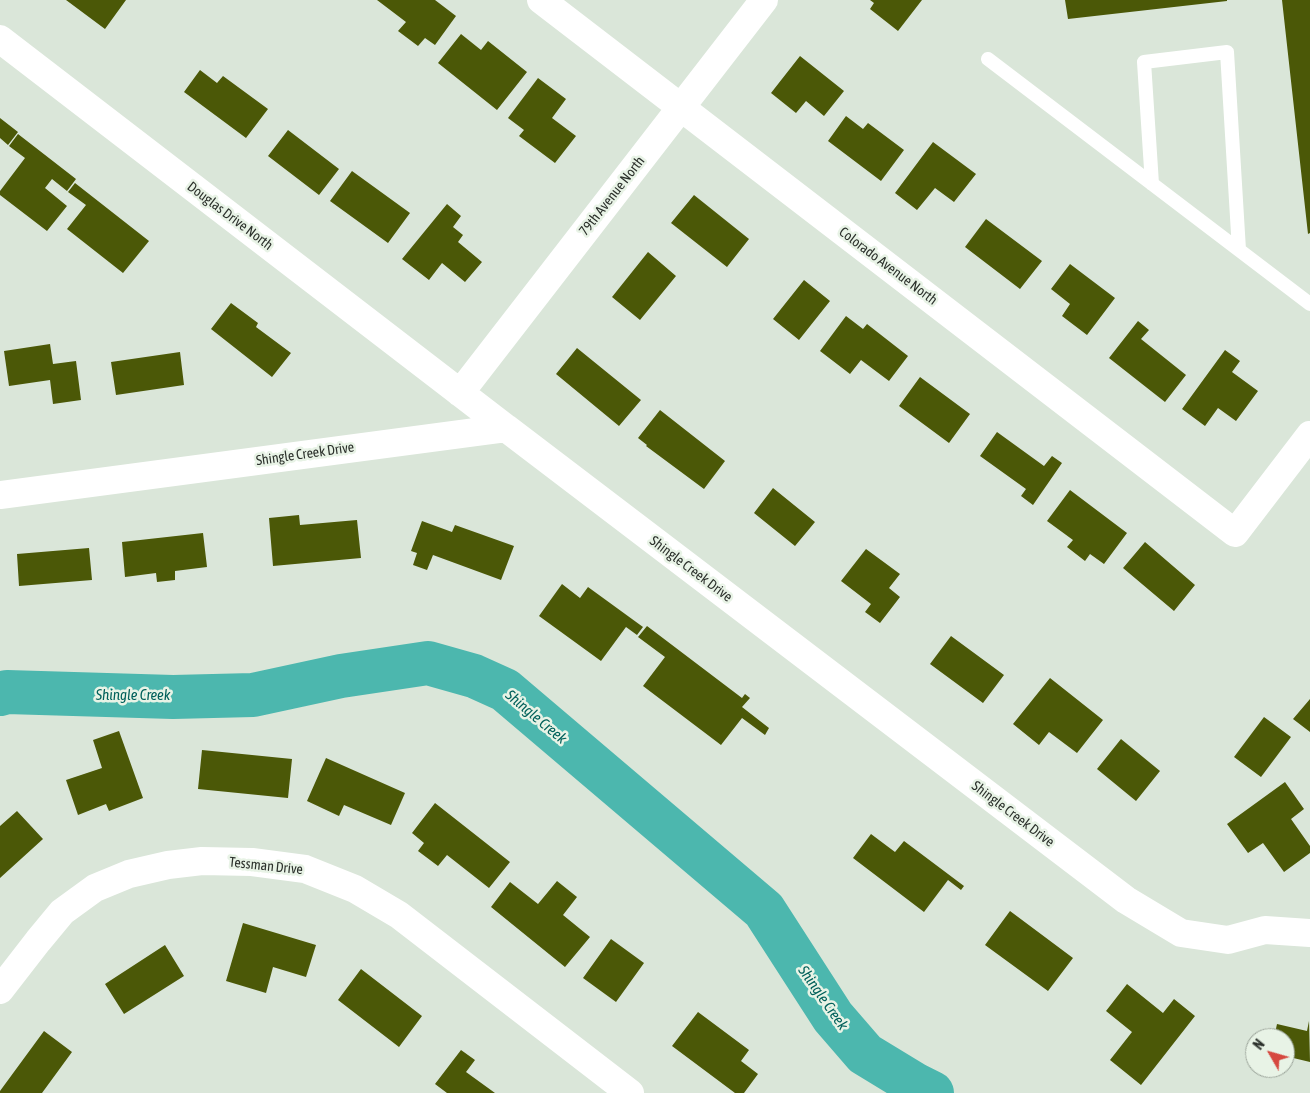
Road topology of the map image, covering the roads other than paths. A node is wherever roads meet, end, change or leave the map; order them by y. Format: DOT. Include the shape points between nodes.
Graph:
graph roads {
  1 [pos="540,0"];
  2 [pos="764,0"];
  3 [pos="0,39"];
  4 [pos="988,59"];
  5 [pos="681,108"];
  6 [pos="1152,184"];
  7 [pos="1239,250"];
  8 [pos="1310,304"];
  9 [pos="460,392"];
  10 [pos="506,428"];
  11 [pos="1310,435"];
  12 [pos="0,495"];
  13 [pos="1310,933"];
  14 [pos="0,990"];
  15 [pos="630,1093"];
  1 -- 5 [label="street, Colorado Avenue North"];
  2 -- 5 [label="street, 79th Avenue North"];
  3 -- 9 [label="street, Douglas Drive North"];
  4 -- 6 [label="lane"];
  5 -- 9 [label="street, 79th Avenue North"];
  5 -- 11 [label="street, Colorado Avenue North" via="1235,533"];
  6 -- 7 [label="lane"];
  6 -- 7 [label="lane" via="1144,62 1227,52"];
  7 -- 8 [label="lane"];
  9 -- 10 [label="street, Douglas Drive North"];
  10 -- 12 [label="street, Shingle Creek Drive"];
  10 -- 13 [label="street, Shingle Creek Drive" via="1126,900 1181,934 1228,940 1265,930"];
  14 -- 15 [label="street, Tessman Drive" via="62,912 95,888 130,874 202,861 252,862 305,869 354,889 399,915"];
}
